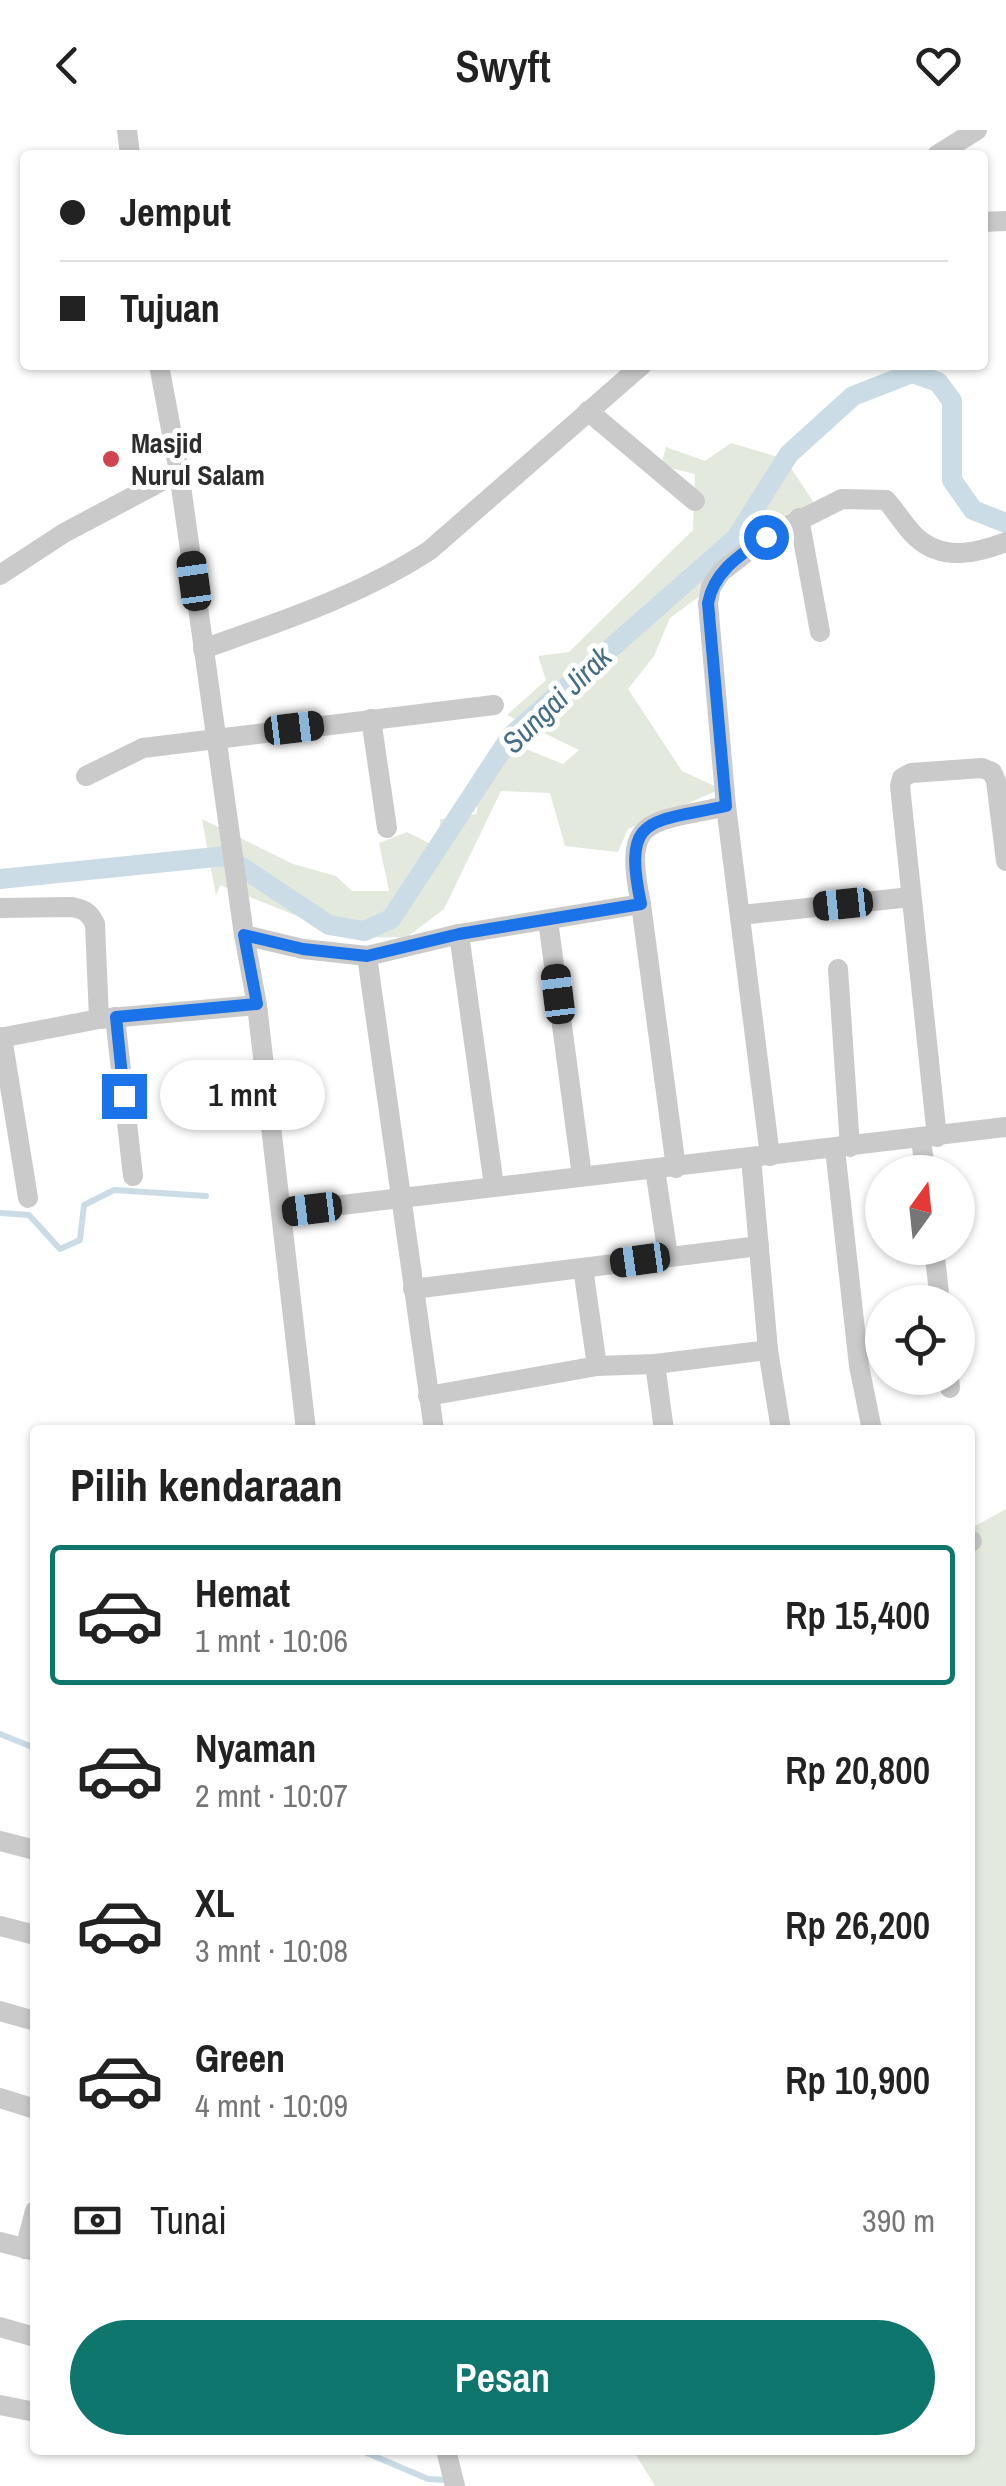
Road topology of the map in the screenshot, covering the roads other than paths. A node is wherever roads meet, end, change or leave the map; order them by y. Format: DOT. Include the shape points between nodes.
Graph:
graph roads {
  1 [pos="976,130"];
  2 [pos="945,150"];
  3 [pos="160,370"];
  4 [pos="636,370"];
  5 [pos="588,410"];
  6 [pos="179,472"];
  7 [pos="696,501"];
  8 [pos="799,518"];
  9 [pos="1006,542"];
  10 [pos="0,575"];
  11 [pos="820,632"];
  12 [pos="203,650"];
  13 [pos="494,706"];
  14 [pos="371,720"];
  15 [pos="216,737"];
  16 [pos="86,776"];
  17 [pos="726,806"];
  18 [pos="387,828"];
  19 [pos="1006,861"];
  20 [pos="912,897"];
  21 [pos="641,904"];
  22 [pos="0,908"];
  23 [pos="741,914"];
  24 [pos="548,920"];
  25 [pos="459,934"];
  26 [pos="244,935"];
  27 [pos="367,956"];
  28 [pos="838,969"];
  29 [pos="257,1004"];
  30 [pos="107,1018"];
  31 [pos="1,1038"];
  32 [pos="1006,1127"];
  33 [pos="929,1138"];
  34 [pos="843,1148"];
  35 [pos="927,1155"];
  36 [pos="760,1157"];
  37 [pos="665,1169"];
  38 [pos="133,1176"];
  39 [pos="582,1176"];
  40 [pos="494,1186"];
  41 [pos="28,1198"];
  42 [pos="404,1198"];
  43 [pos="282,1212"];
  44 [pos="760,1246"];
  45 [pos="668,1256"];
  46 [pos="583,1268"];
  47 [pos="413,1289"];
  48 [pos="768,1350"];
  49 [pos="655,1364"];
  50 [pos="597,1366"];
  51 [pos="428,1396"];
  52 [pos="305,1425"];
  53 [pos="433,1425"];
  54 [pos="663,1425"];
  55 [pos="780,1425"];
  56 [pos="871,1425"];
  57 [pos="0,1841"];
  58 [pos="30,1849"];
  59 [pos="0,1926"];
  60 [pos="30,1934"];
  61 [pos="0,2012"];
  62 [pos="30,2020"];
  63 [pos="0,2098"];
  64 [pos="30,2107"];
  65 [pos="0,2242"];
  66 [pos="30,2250"];
  67 [pos="0,2327"];
  68 [pos="30,2336"];
  69 [pos="0,2404"];
  70 [pos="30,2411"];
  71 [pos="447,2455"];
  72 [pos="455,2486"];
  1 -- 2 [label="street"];
  3 -- 6 [label="street"];
  4 -- 5 [label="street"];
  5 -- 7 [label="street"];
  5 -- 12 [label="street" via="409,564"];
  6 -- 10 [label="street"];
  6 -- 12 [label="street"];
  8 -- 9 [label="street" via="842,499 886,500 917,539 944,552 972,555"];
  8 -- 11 [label="street"];
  8 -- 17 [label="street" via="741,554 711,588"];
  12 -- 15 [label="street"];
  13 -- 14 [label="street"];
  14 -- 15 [label="street"];
  14 -- 18 [label="street"];
  15 -- 16 [label="street" via="143,748"];
  15 -- 26 [label="street"];
  17 -- 21 [label="street" via="659,822 640,834 633,866"];
  17 -- 23 [label="street"];
  19 -- 20 [label="street" via="992,772 911,772 900,786"];
  20 -- 23 [label="street"];
  20 -- 33 [label="street"];
  21 -- 24 [label="street"];
  21 -- 37 [label="street"];
  22 -- 30 [label="street" via="61,906 91,916"];
  23 -- 36 [label="street"];
  24 -- 25 [label="street"];
  24 -- 39 [label="street"];
  25 -- 27 [label="street"];
  25 -- 40 [label="street"];
  26 -- 27 [label="street"];
  26 -- 29 [label="street"];
  27 -- 42 [label="street"];
  28 -- 34 [label="street"];
  29 -- 30 [label="street"];
  29 -- 43 [label="street"];
  30 -- 31 [label="street"];
  30 -- 38 [label="street"];
  31 -- 41 [label="street"];
  32 -- 33 [label="street"];
  33 -- 34 [label="street"];
  33 -- 35 [label="street"];
  34 -- 36 [label="street"];
  34 -- 56 [label="street" via="860,1366"];
  36 -- 37 [label="street"];
  36 -- 44 [label="street"];
  37 -- 39 [label="street"];
  37 -- 45 [label="street"];
  39 -- 40 [label="street"];
  40 -- 42 [label="street"];
  42 -- 43 [label="street"];
  42 -- 47 [label="street"];
  43 -- 52 [label="street"];
  44 -- 45 [label="street"];
  44 -- 48 [label="street"];
  45 -- 46 [label="street"];
  46 -- 47 [label="street"];
  46 -- 50 [label="street"];
  47 -- 51 [label="street"];
  48 -- 49 [label="street"];
  48 -- 55 [label="street"];
  49 -- 50 [label="street"];
  49 -- 54 [label="street"];
  50 -- 51 [label="street"];
  51 -- 53 [label="street"];
  57 -- 58 [label="street"];
  59 -- 60 [label="street"];
  61 -- 62 [label="street"];
  63 -- 64 [label="street"];
  65 -- 66 [label="street"];
  67 -- 68 [label="street"];
  69 -- 70 [label="street"];
  71 -- 72 [label="street"];
}
